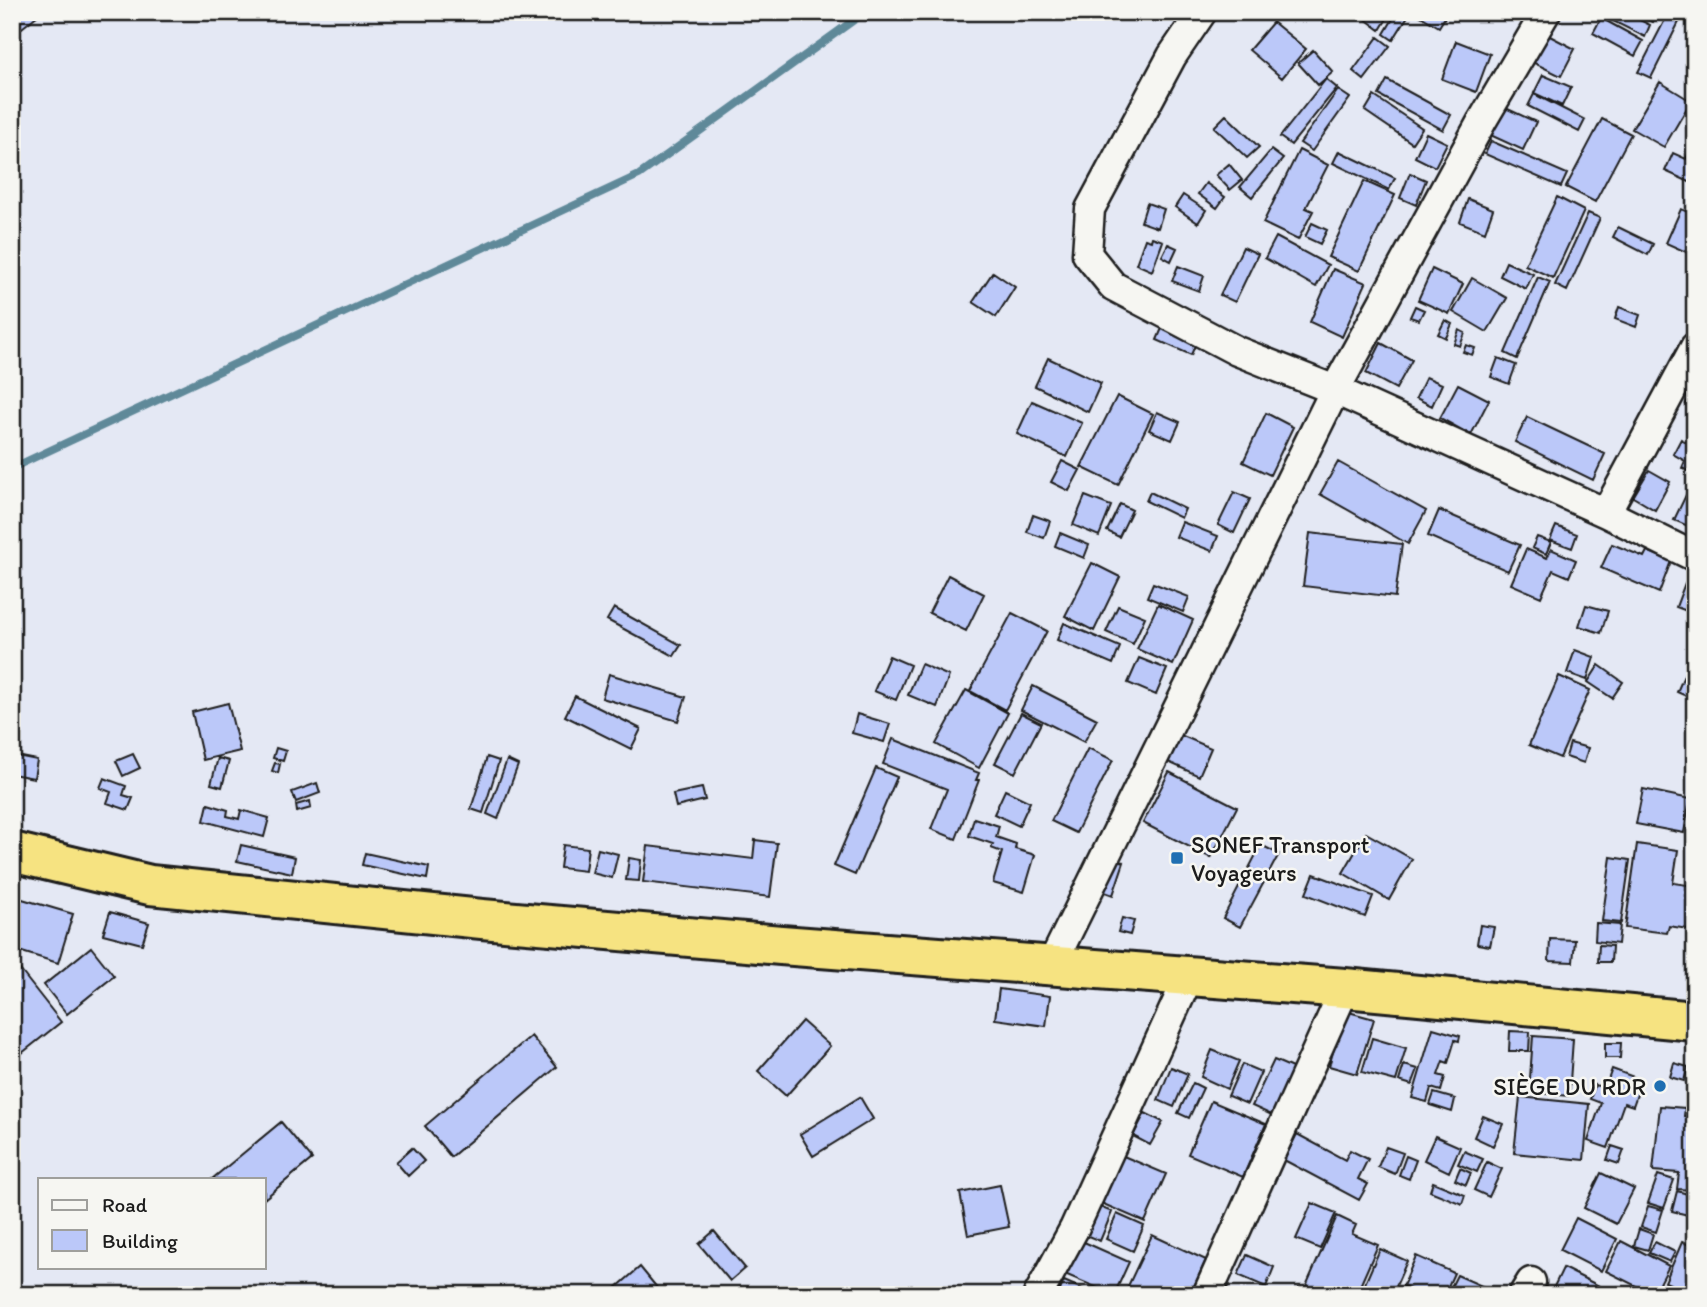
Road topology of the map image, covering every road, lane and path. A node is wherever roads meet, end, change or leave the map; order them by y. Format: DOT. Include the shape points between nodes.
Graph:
graph roads {
  1 [pos="1202,12"];
  2 [pos="1546,12"];
  3 [pos="1695,346"];
  4 [pos="1335,390"];
  5 [pos="1606,513"];
  6 [pos="1695,557"];
  7 [pos="12,852"];
  8 [pos="1052,964"];
  9 [pos="1189,976"];
  10 [pos="1345,988"];
  11 [pos="1695,1021"];
  12 [pos="1038,1295"];
  13 [pos="1207,1295"];
  1 -- 4 [label="street" via="1172,57 1090,209 1087,254 1113,286 1237,351"];
  2 -- 4 [label="street"];
  3 -- 5 [label="street"];
  4 -- 5 [label="street"];
  4 -- 8 [label="street"];
  5 -- 6 [label="street"];
  7 -- 8 [label="highway" via="150,885 754,943"];
  8 -- 9 [label="highway"];
  9 -- 10 [label="highway"];
  9 -- 12 [label="street" via="1074,1229"];
  10 -- 11 [label="highway"];
  10 -- 13 [label="street"];
}
